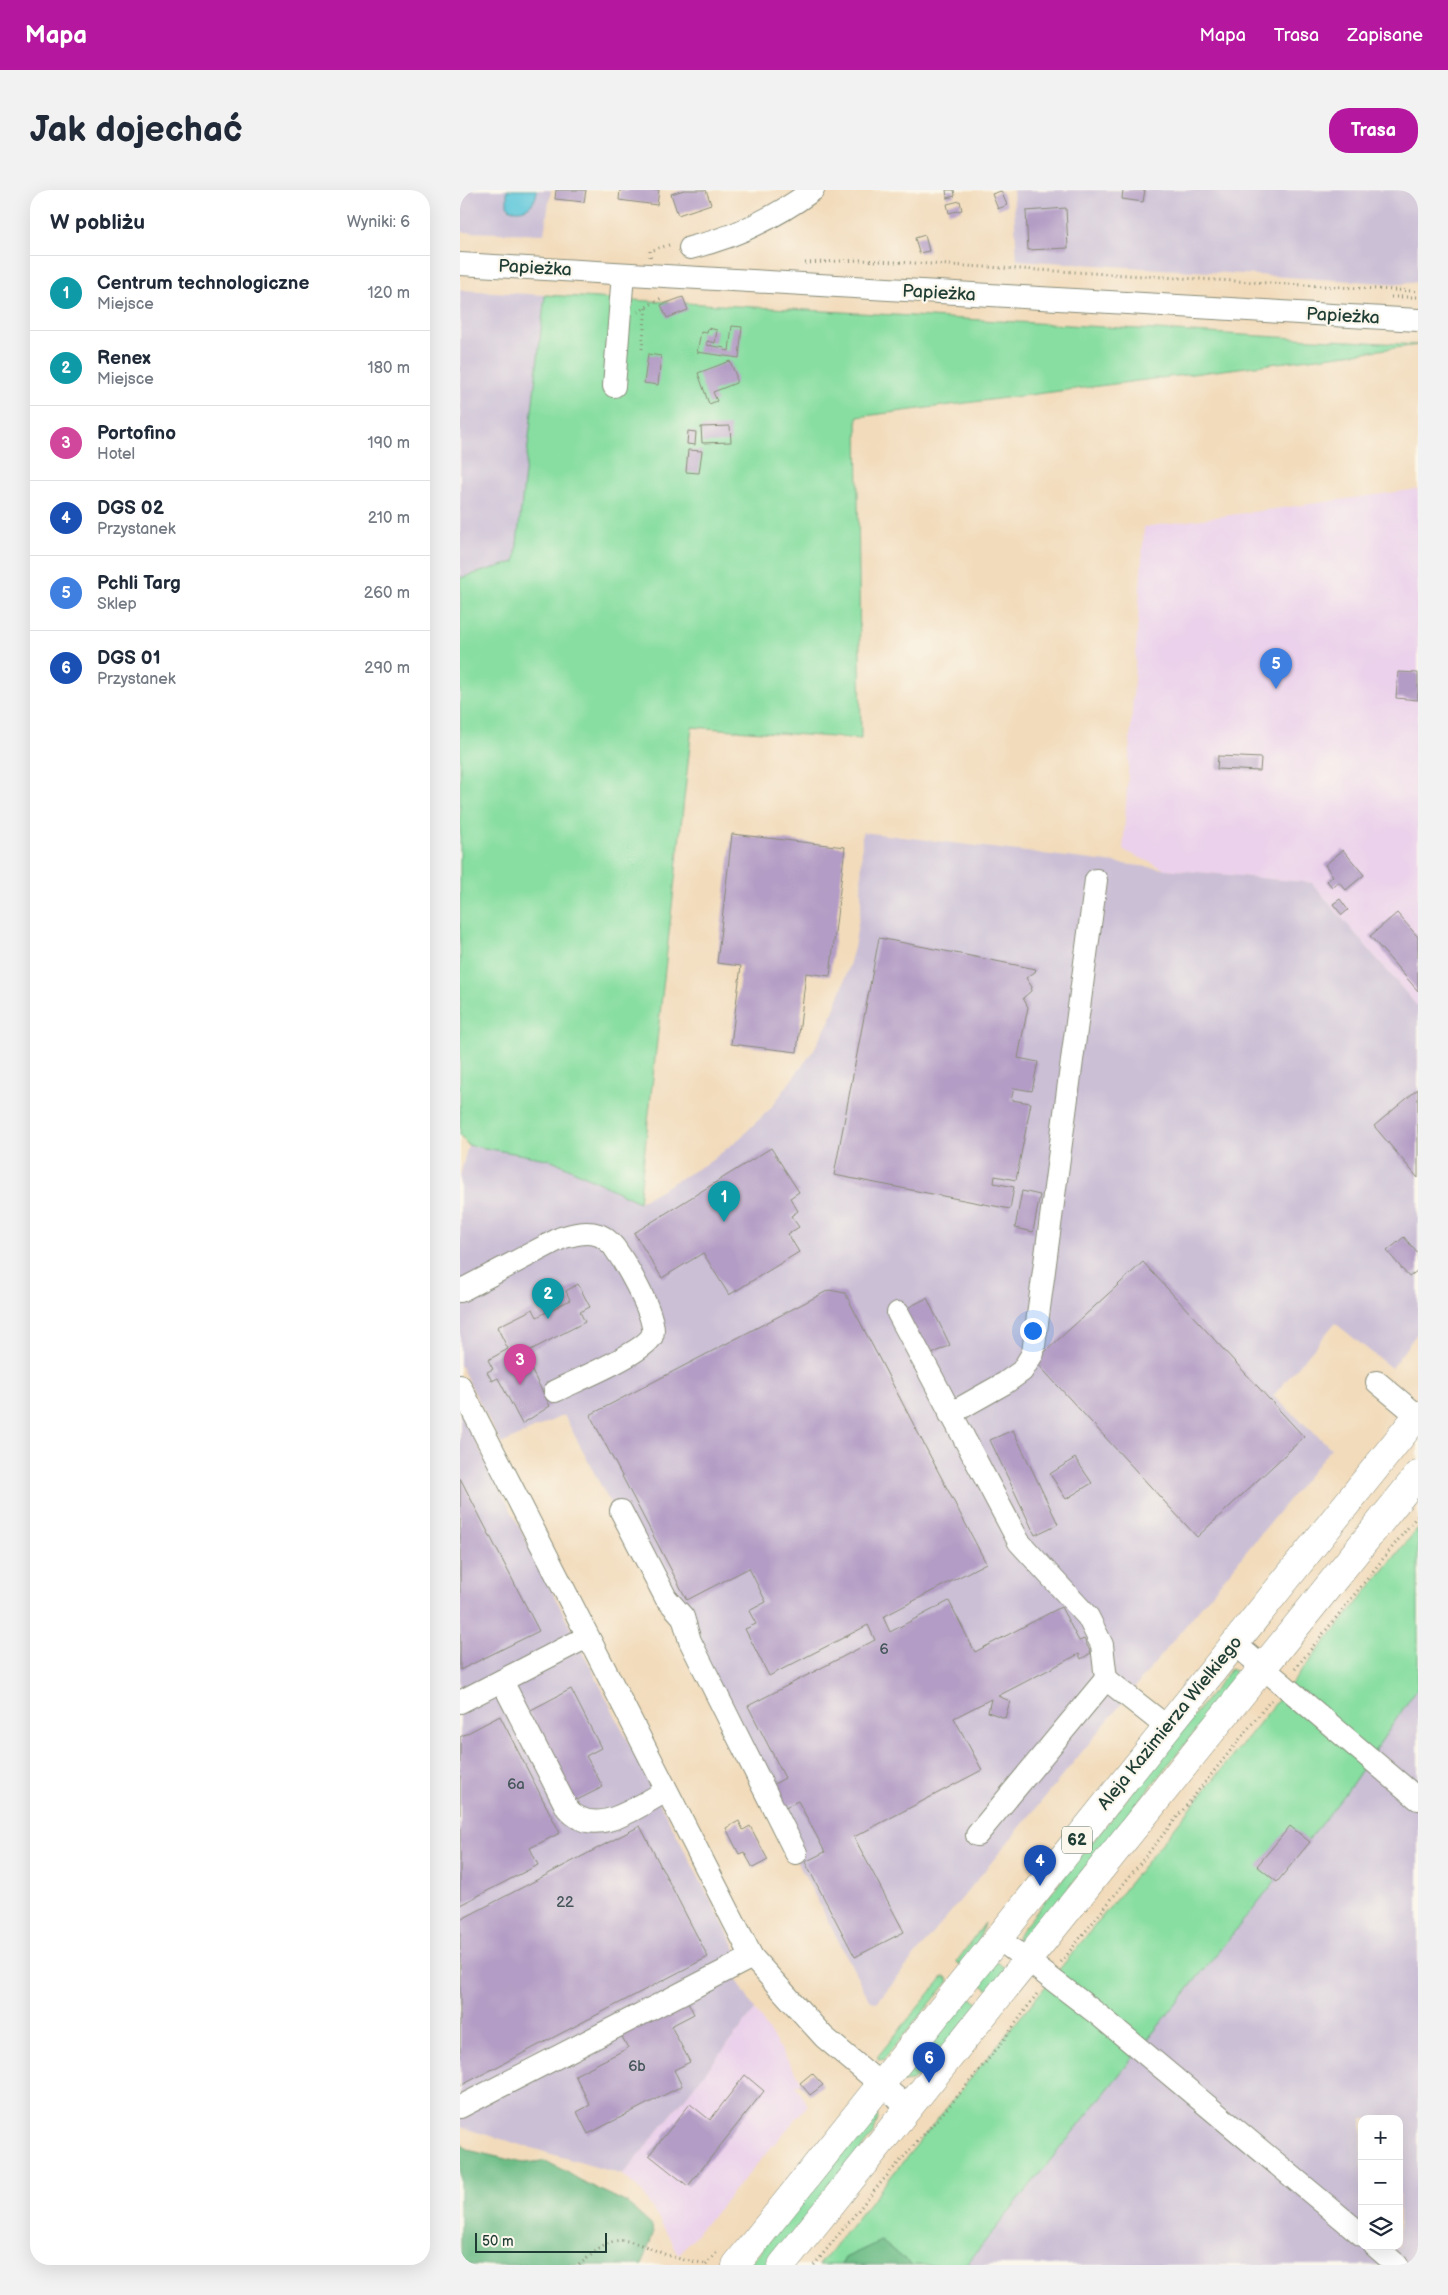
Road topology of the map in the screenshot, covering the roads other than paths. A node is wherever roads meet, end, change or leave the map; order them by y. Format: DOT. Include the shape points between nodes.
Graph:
graph roads {
  1 [pos="813,190"];
  2 [pos="690,248"];
  3 [pos="460,264"];
  4 [pos="623,274"];
  5 [pos="1418,320"];
  6 [pos="614,386"];
  7 [pos="1096,880"];
  8 [pos="460,1291"];
  9 [pos="898,1313"];
  10 [pos="1377,1382"];
  11 [pos="460,1386"];
  12 [pos="555,1391"];
  13 [pos="950,1414"];
  14 [pos="1418,1416"];
  15 [pos="468,1421"];
  16 [pos="1418,1475"];
  17 [pos="621,1512"];
  18 [pos="587,1636"];
  19 [pos="1234,1643"];
  20 [pos="1273,1676"];
  21 [pos="1106,1679"];
  22 [pos="502,1681"];
  23 [pos="460,1702"];
  24 [pos="1167,1727"];
  25 [pos="666,1791"];
  26 [pos="1418,1800"];
  27 [pos="977,1835"];
  28 [pos="796,1853"];
  29 [pos="998,1938"];
  30 [pos="752,1957"];
  31 [pos="1027,1960"];
  32 [pos="882,2084"];
  33 [pos="460,2107"];
  34 [pos="909,2108"];
  35 [pos="1358,2233"];
  36 [pos="1380,2250"];
  37 [pos="736,2265"];
  38 [pos="782,2265"];
  39 [pos="1397,2265"];
  1 -- 2 [label="street" via="756,226 722,240"];
  3 -- 4 [label="street, Papieżka"];
  4 -- 5 [label="street, Papieżka"];
  4 -- 6 [label="street"];
  7 -- 13 [label="street" via="1033,1353 1022,1371 1006,1383"];
  8 -- 12 [label="street" via="575,1233 600,1236 613,1245 650,1310 654,1325 652,1336 638,1350"];
  9 -- 13 [label="street"];
  10 -- 14 [label="street"];
  11 -- 15 [label="street"];
  13 -- 21 [label="street" via="1019,1542 1088,1617 1102,1645"];
  14 -- 19 [label="main road, Aleja Kazimierza Wielkiego / 62"];
  15 -- 18 [label="street"];
  16 -- 20 [label="main road, Aleja Kazimierza Wielkiego / 62"];
  17 -- 28 [label="street" via="666,1598 683,1617 690,1641"];
  18 -- 22 [label="street"];
  18 -- 25 [label="street"];
  19 -- 20 [label="street"];
  19 -- 24 [label="main road, Aleja Kazimierza Wielkiego / 62"];
  20 -- 26 [label="street"];
  20 -- 31 [label="main road, Aleja Kazimierza Wielkiego / 62"];
  21 -- 24 [label="street"];
  21 -- 27 [label="street"];
  22 -- 23 [label="street"];
  22 -- 25 [label="street" via="567,1808 579,1819 605,1822"];
  24 -- 29 [label="main road, Aleja Kazimierza Wielkiego / 62"];
  25 -- 30 [label="street"];
  29 -- 31 [label="street"];
  29 -- 32 [label="main road, Aleja Kazimierza Wielkiego / 62"];
  30 -- 32 [label="street" via="824,2037"];
  30 -- 33 [label="street"];
  31 -- 34 [label="main road, Aleja Kazimierza Wielkiego / 62"];
  31 -- 35 [label="street" via="1100,2016"];
  32 -- 34 [label="street"];
  32 -- 37 [label="main road, Aleja Kazimierza Wielkiego / 62"];
  34 -- 38 [label="main road, Aleja Kazimierza Wielkiego / 62"];
  36 -- 39 [label="street"];
}
